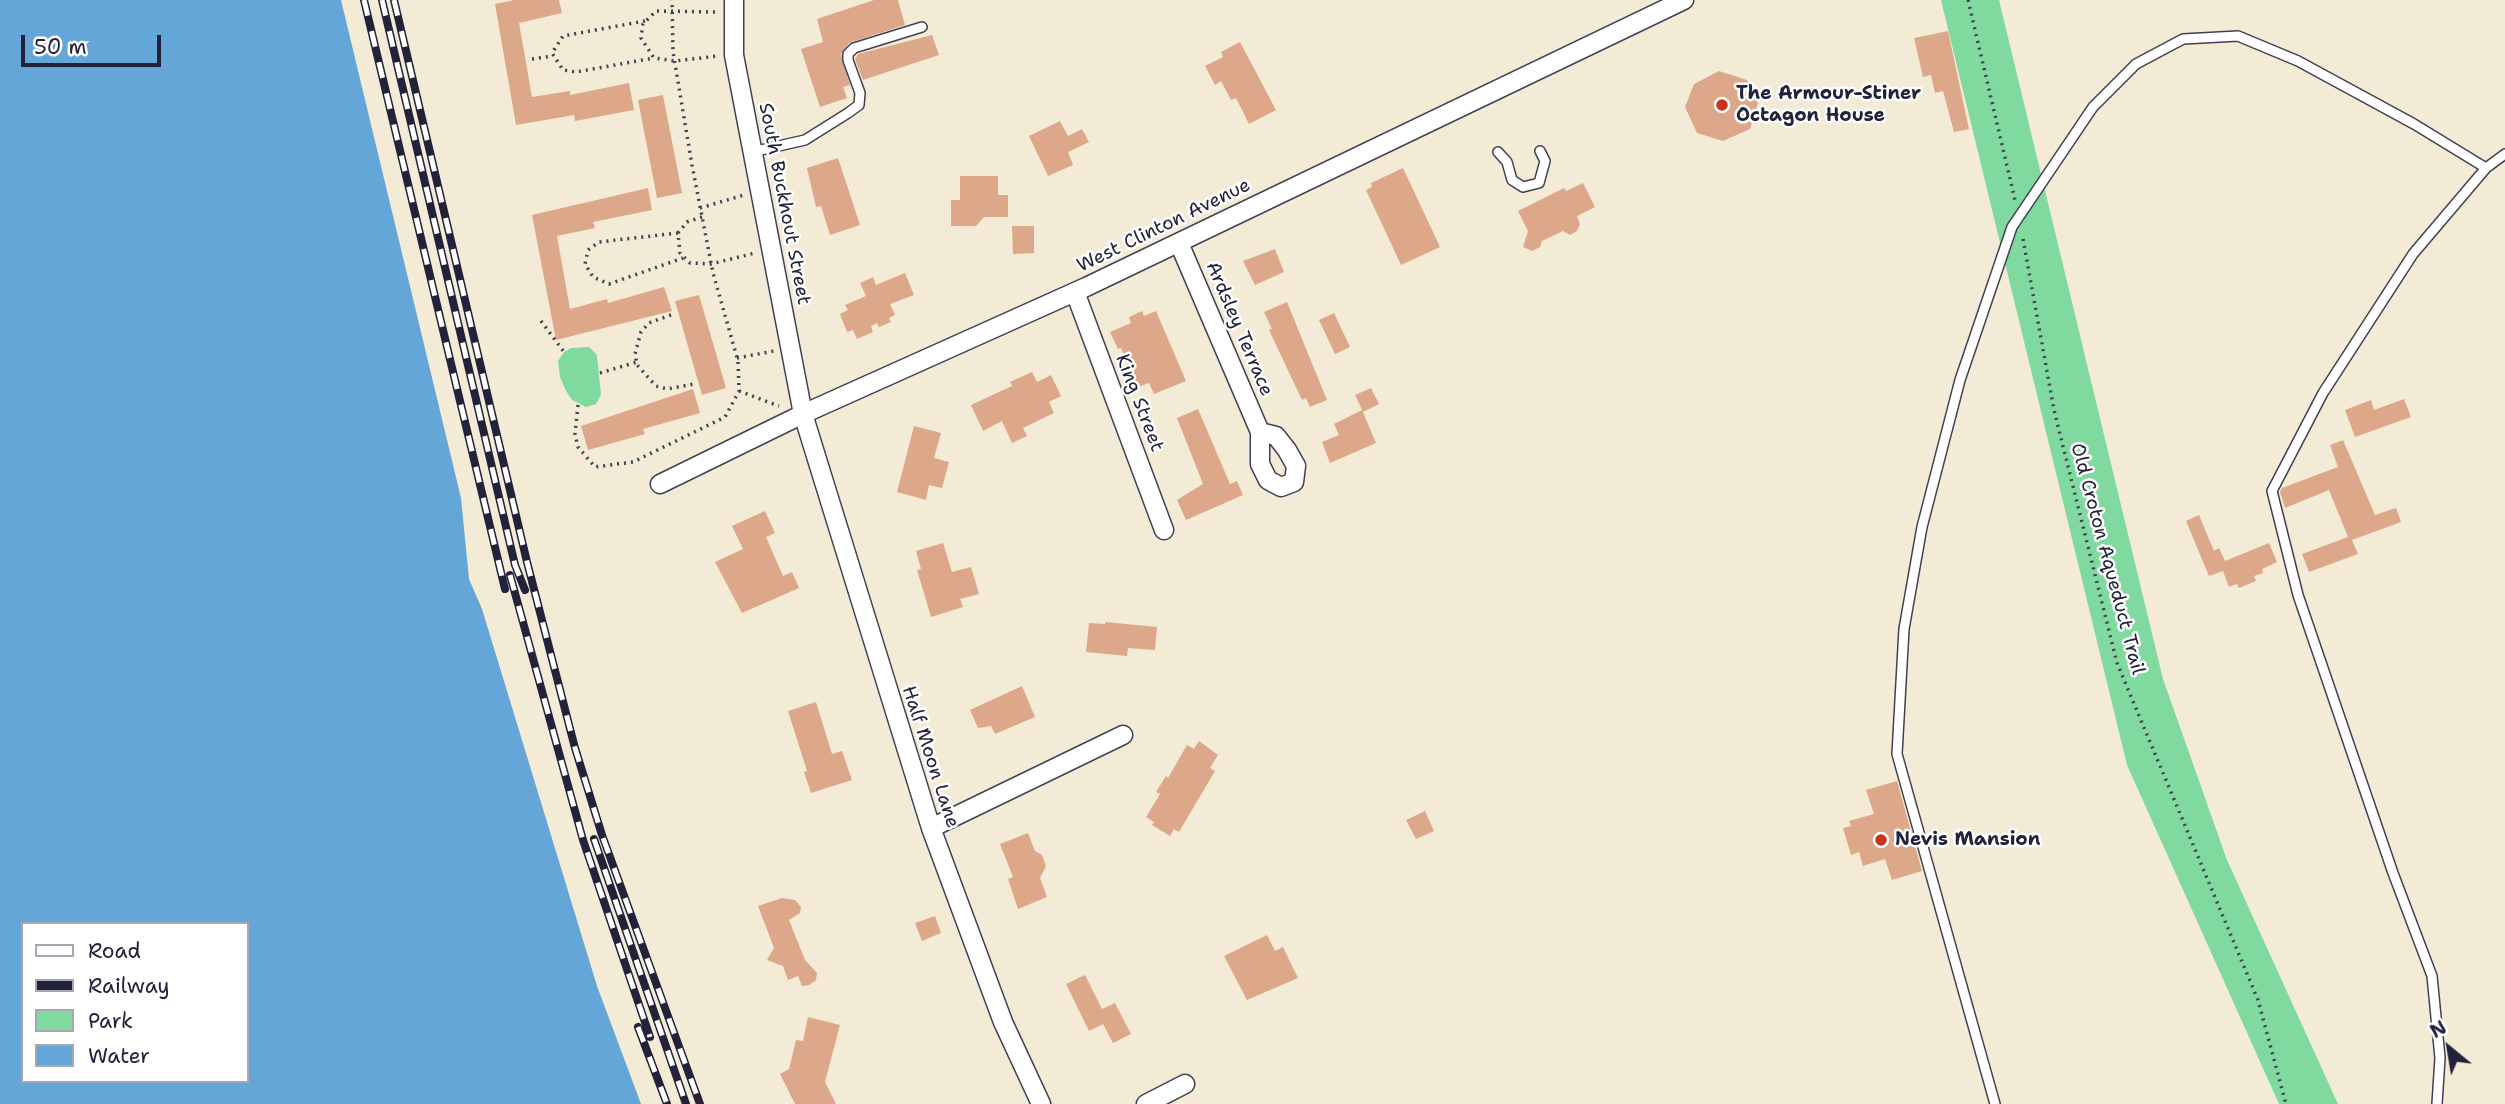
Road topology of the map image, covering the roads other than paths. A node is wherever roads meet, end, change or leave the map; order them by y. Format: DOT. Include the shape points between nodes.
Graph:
graph roads {
  1 [pos="734,0"];
  2 [pos="1684,0"];
  3 [pos="922,27"];
  4 [pos="1540,151"];
  5 [pos="752,152"];
  6 [pos="1498,152"];
  7 [pos="2505,154"];
  8 [pos="2486,168"];
  9 [pos="1179,243"];
  10 [pos="1075,292"];
  11 [pos="803,414"];
  12 [pos="1260,432"];
  13 [pos="660,484"];
  14 [pos="1164,530"];
  15 [pos="1123,734"];
  16 [pos="930,828"];
  17 [pos="1185,1084"];
  18 [pos="1041,1104"];
  19 [pos="1146,1104"];
  20 [pos="1996,1104"];
  21 [pos="2437,1104"];
  1 -- 5 [label="street, South Buckhout Street" via="734,55"];
  2 -- 9 [label="street, West Clinton Avenue"];
  3 -- 5 [label="lane" via="854,48 848,54 860,93 859,104 848,113 805,140"];
  4 -- 6 [label="lane" via="1545,161 1539,183 1523,187 1512,180 1507,162"];
  5 -- 11 [label="street, South Buckhout Street"];
  7 -- 8 [label="lane"];
  8 -- 20 [label="lane" via="2298,61 2238,36 2183,39 2136,64 2093,107 2012,228 1960,380 1922,527 1904,629 1898,754"];
  8 -- 21 [label="lane" via="2413,254 2323,393 2272,491 2298,595 2432,976 2440,1058"];
  9 -- 10 [label="street, West Clinton Avenue"];
  9 -- 12 [label="street, Ardsley Terrace"];
  10 -- 11 [label="street, West Clinton Avenue"];
  10 -- 14 [label="street, King Street"];
  11 -- 13 [label="street, West Clinton Avenue"];
  11 -- 16 [label="street, Half Moon Lane"];
  15 -- 16 [label="street"];
  16 -- 18 [label="street, Half Moon Lane" via="1003,1022"];
  17 -- 19 [label="street"];
}
